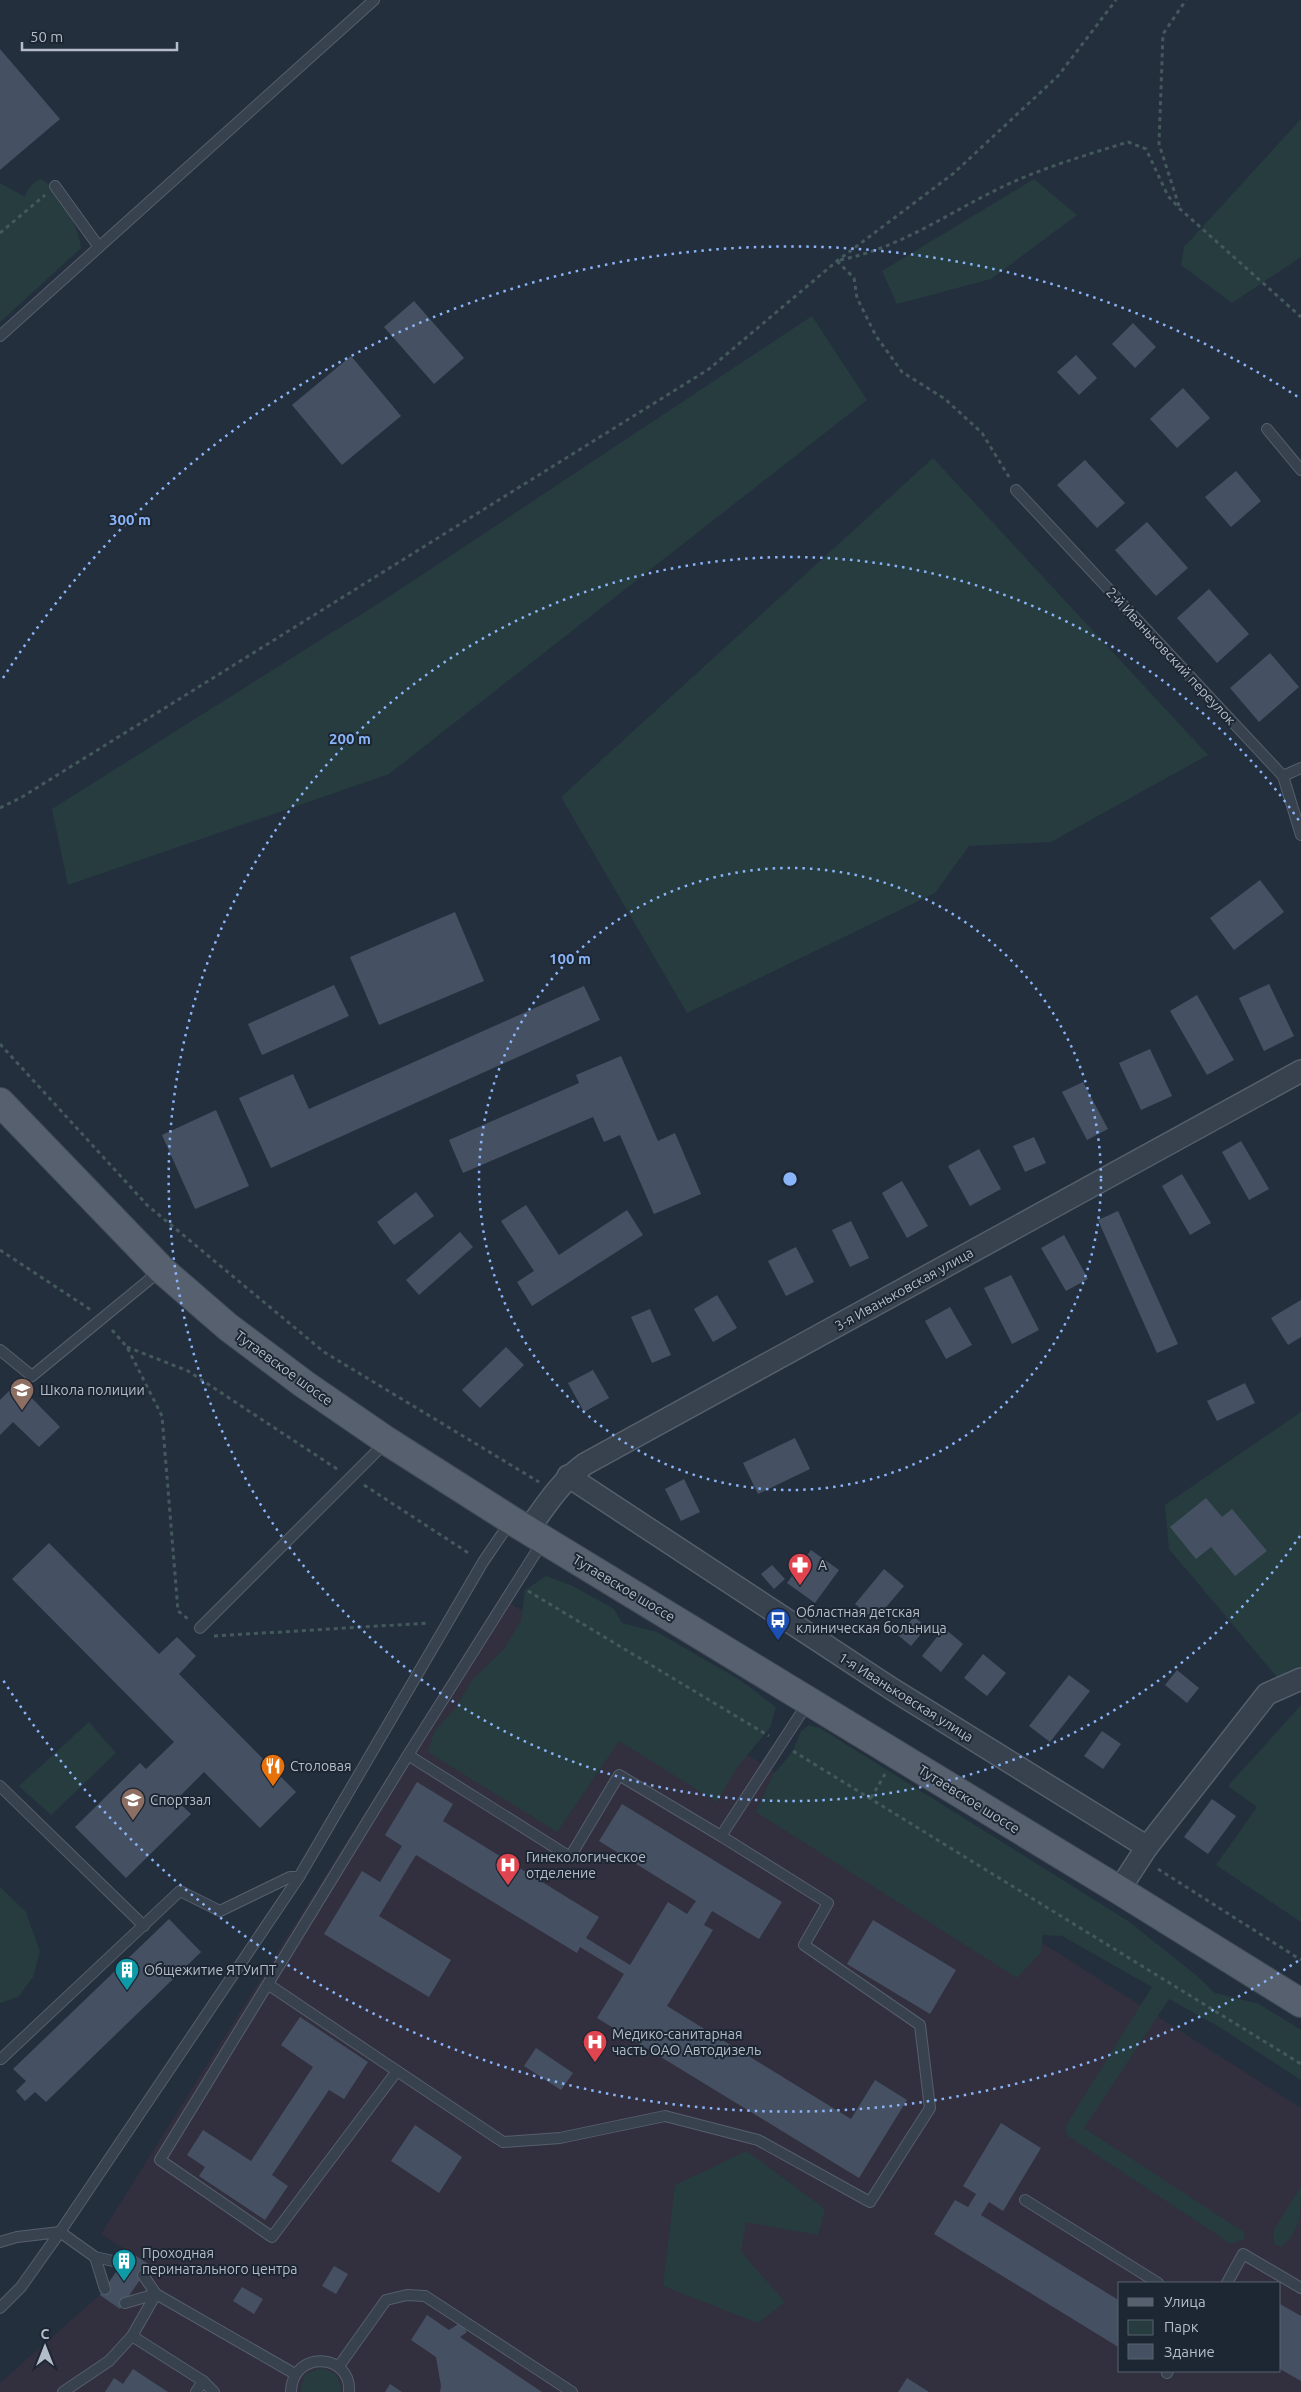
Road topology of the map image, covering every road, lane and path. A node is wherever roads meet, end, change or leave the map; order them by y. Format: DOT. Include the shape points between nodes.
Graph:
graph roads {
  1 [pos="374,0"];
  2 [pos="1116,0"];
  3 [pos="1186,0"];
  4 [pos="55,186"];
  5 [pos="1180,209"];
  6 [pos="0,233"];
  7 [pos="99,247"];
  8 [pos="837,261"];
  9 [pos="1301,317"];
  10 [pos="0,336"];
  11 [pos="1266,429"];
  12 [pos="1301,470"];
  13 [pos="1016,490"];
  14 [pos="1301,768"];
  15 [pos="1283,776"];
  16 [pos="0,808"];
  17 [pos="1301,835"];
  18 [pos="0,1044"];
  19 [pos="1301,1071"];
  20 [pos="0,1102"];
  21 [pos="0,1250"];
  22 [pos="162,1270"];
  23 [pos="102,1319"];
  24 [pos="127,1347"];
  25 [pos="0,1350"];
  26 [pos="387,1441"];
  27 [pos="568,1476"];
  28 [pos="351,1477"];
  29 [pos="540,1482"];
  30 [pos="528,1530"];
  31 [pos="483,1562"];
  32 [pos="517,1584"];
  33 [pos="448,1622"];
  34 [pos="200,1628"];
  35 [pos="1301,1679"];
  36 [pos="810,1700"];
  37 [pos="782,1744"];
  38 [pos="408,1756"];
  39 [pos="885,1774"];
  40 [pos="0,1786"];
  41 [pos="871,1798"];
  42 [pos="721,1836"];
  43 [pos="1144,1852"];
  44 [pos="299,1877"];
  45 [pos="1119,1890"];
  46 [pos="144,1926"];
  47 [pos="1301,1960"];
  48 [pos="269,1985"];
  49 [pos="1301,2003"];
  50 [pos="1,2059"];
  51 [pos="1301,2064"];
  52 [pos="397,2071"];
  53 [pos="1025,2200"];
  54 [pos="60,2232"];
  55 [pos="0,2242"];
  56 [pos="95,2257"];
  57 [pos="122,2263"];
  58 [pos="143,2276"];
  59 [pos="1156,2282"];
  60 [pos="1229,2282"];
  61 [pos="1301,2288"];
  62 [pos="105,2289"];
  63 [pos="156,2294"];
  64 [pos="125,2302"];
  65 [pos="0,2308"];
  66 [pos="132,2336"];
  67 [pos="339,2366"];
  68 [pos="295,2374"];
  69 [pos="203,2382"];
  70 [pos="63,2392"];
  71 [pos="196,2392"];
  72 [pos="214,2392"];
  73 [pos="291,2392"];
  74 [pos="350,2392"];
  75 [pos="572,2392"];
  1 -- 7 [label="lane"];
  2 -- 8 [label="path" via="1058,76 954,173"];
  3 -- 5 [label="path" via="1163,34 1158,144"];
  4 -- 6 [label="path"];
  4 -- 7 [label="lane"];
  5 -- 8 [label="path" via="1168,196 1146,149 1128,142 1003,186 903,240 865,255"];
  5 -- 9 [label="path"];
  7 -- 10 [label="lane"];
  8 -- 13 [label="path" via="854,278 857,298 876,336 902,372 945,400 982,433"];
  8 -- 16 [label="path" via="709,369"];
  11 -- 12 [label="lane"];
  13 -- 15 [label="lane, 2-й Иваньковский переулок"];
  14 -- 15 [label="lane"];
  15 -- 17 [label="lane, 2-й Иваньковский переулок"];
  18 -- 29 [label="path" via="147,1205 324,1352"];
  19 -- 27 [label="street, 3-я Иваньковская улица"];
  20 -- 22 [label="main road, Тутаевское шоссе"];
  21 -- 23 [label="path"];
  22 -- 23 [label="lane"];
  22 -- 26 [label="main road, Тутаевское шоссе" via="228,1327"];
  23 -- 24 [label="path"];
  23 -- 25 [label="lane" via="32,1376"];
  24 -- 28 [label="path" via="188,1371"];
  24 -- 34 [label="path" via="162,1416 178,1611"];
  26 -- 28 [label="lane"];
  26 -- 30 [label="main road, Тутаевское шоссе"];
  27 -- 30 [label="street, 3-я Иваньковская улица"];
  27 -- 43 [label="street, 1-я Иваньковская улица"];
  28 -- 31 [label="path"];
  28 -- 34 [label="lane"];
  30 -- 31 [label="lane"];
  30 -- 32 [label="lane"];
  30 -- 36 [label="main road, Тутаевское шоссе"];
  31 -- 33 [label="lane"];
  32 -- 37 [label="path"];
  32 -- 38 [label="lane"];
  33 -- 34 [label="path" via="211,1636"];
  33 -- 44 [label="lane"];
  35 -- 43 [label="street" via="1267,1694"];
  36 -- 37 [label="lane"];
  36 -- 45 [label="main road, Тутаевское шоссе"];
  37 -- 41 [label="path"];
  37 -- 42 [label="lane"];
  38 -- 42 [label="lane" via="570,1857 619,1774"];
  38 -- 48 [label="lane"];
  39 -- 41 [label="path"];
  40 -- 46 [label="lane"];
  41 -- 51 [label="path"];
  42 -- 52 [label="lane" via="828,1903 804,1945 920,2025 930,2108 870,2202 758,2140 665,2116 560,2138 503,2142"];
  43 -- 45 [label="street"];
  43 -- 47 [label="path"];
  44 -- 46 [label="lane" via="290,1877 220,1911 180,1891"];
  44 -- 54 [label="lane"];
  45 -- 49 [label="main road, Тутаевское шоссе"];
  46 -- 50 [label="lane"];
  48 -- 52 [label="lane"];
  48 -- 52 [label="lane" via="160,2160 272,2237"];
  53 -- 59 [label="lane"];
  54 -- 55 [label="lane"];
  54 -- 56 [label="lane"];
  54 -- 65 [label="lane" via="21,2287"];
  56 -- 57 [label="lane"];
  56 -- 62 [label="lane"];
  58 -- 63 [label="lane"];
  60 -- 61 [label="lane" via="1243,2254"];
  63 -- 64 [label="lane"];
  63 -- 66 [label="lane"];
  63 -- 68 [label="lane"];
  66 -- 69 [label="lane"];
  66 -- 70 [label="lane" via="109,2361"];
  67 -- 68 [label="lane" via="320,2360 304,2365"];
  67 -- 74 [label="lane" via="347,2376"];
  67 -- 75 [label="lane" via="386,2300 407,2294 425,2296"];
  68 -- 73 [label="lane"];
  69 -- 71 [label="lane"];
  69 -- 72 [label="lane"];
}
